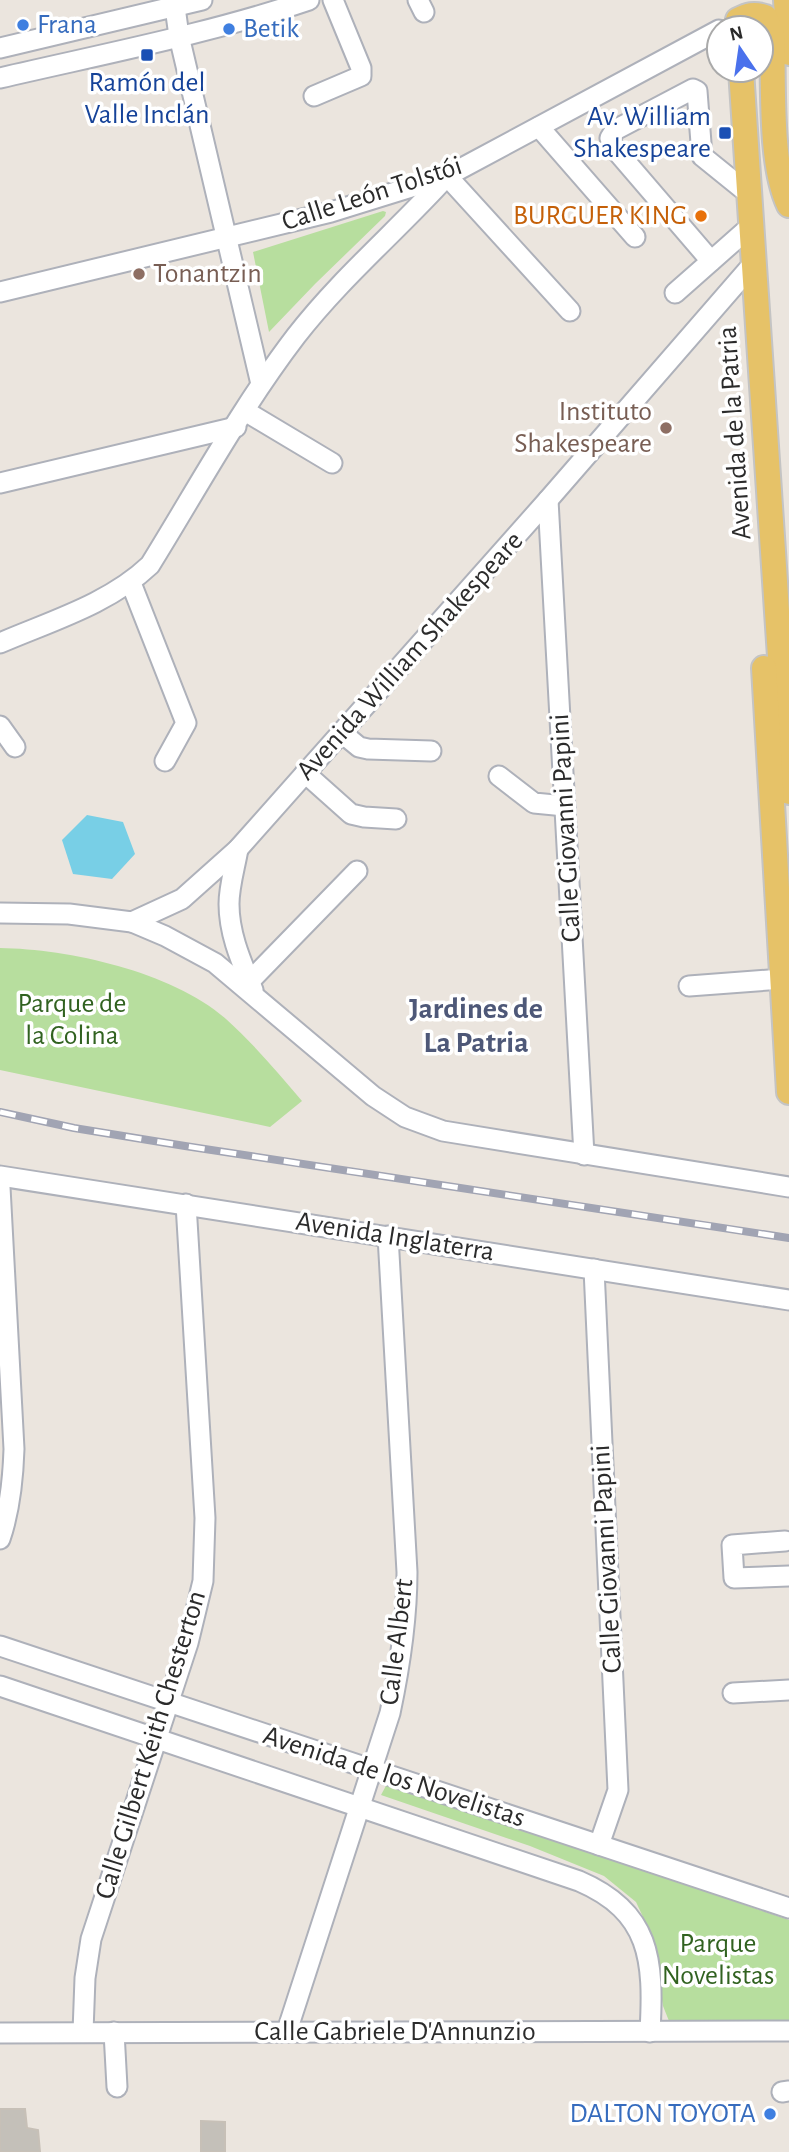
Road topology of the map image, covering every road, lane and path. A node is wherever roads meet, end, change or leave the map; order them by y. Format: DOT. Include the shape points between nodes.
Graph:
graph roads {
  1 [pos="202,0"];
  2 [pos="309,0"];
  3 [pos="333,0"];
  4 [pos="786,0"];
  5 [pos="174,4"];
  6 [pos="705,35"];
  7 [pos="179,36"];
  8 [pos="0,48"];
  9 [pos="789,53"];
  10 [pos="0,78"];
  11 [pos="742,84"];
  12 [pos="774,84"];
  13 [pos="314,96"];
  14 [pos="539,127"];
  15 [pos="447,176"];
  16 [pos="749,194"];
  17 [pos="789,205"];
  18 [pos="751,226"];
  19 [pos="635,237"];
  20 [pos="228,238"];
  21 [pos="711,261"];
  22 [pos="753,264"];
  23 [pos="0,292"];
  24 [pos="675,293"];
  25 [pos="570,311"];
  26 [pos="261,384"];
  27 [pos="240,419"];
  28 [pos="332,463"];
  29 [pos="767,471"];
  30 [pos="0,483"];
  31 [pos="548,500"];
  32 [pos="131,583"];
  33 [pos="0,643"];
  34 [pos="0,726"];
  35 [pos="341,733"];
  36 [pos="15,747"];
  37 [pos="432,751"];
  38 [pos="165,761"];
  39 [pos="305,774"];
  40 [pos="499,776"];
  41 [pos="789,792"];
  42 [pos="565,806"];
  43 [pos="396,819"];
  44 [pos="238,849"];
  45 [pos="357,871"];
  46 [pos="206,876"];
  47 [pos="231,886"];
  48 [pos="0,913"];
  49 [pos="132,922"];
  50 [pos="782,979"];
  51 [pos="689,986"];
  52 [pos="252,990"];
  53 [pos="789,1092"];
  54 [pos="584,1155"];
  55 [pos="0,1176"];
  56 [pos="0,1187"];
  57 [pos="789,1187"];
  58 [pos="186,1205"];
  59 [pos="388,1236"];
  60 [pos="594,1269"];
  61 [pos="789,1300"];
  62 [pos="0,1539"];
  63 [pos="785,1541"];
  64 [pos="789,1576"];
  65 [pos="0,1646"];
  66 [pos="0,1686"];
  67 [pos="789,1690"];
  68 [pos="733,1693"];
  69 [pos="168,1702"];
  70 [pos="156,1738"];
  71 [pos="372,1770"];
  72 [pos="359,1807"];
  73 [pos="599,1845"];
  74 [pos="789,1908"];
  75 [pos="287,2031"];
  76 [pos="789,2031"];
  77 [pos="0,2032"];
  78 [pos="83,2032"];
  79 [pos="114,2032"];
  80 [pos="650,2032"];
  81 [pos="117,2087"];
  1 -- 5 [label="street"];
  2 -- 7 [label="street"];
  3 -- 13 [label="street" via="362,76"];
  4 -- 9 [label="main road"];
  5 -- 7 [label="street"];
  5 -- 8 [label="street"];
  6 -- 14 [label="street, Calle León Tolstói"];
  7 -- 10 [label="street"];
  7 -- 20 [label="street"];
  11 -- 16 [label="main road, Avenida de la Patria"];
  12 -- 17 [label="main road" via="777,163"];
  14 -- 15 [label="street, Calle León Tolstói"];
  14 -- 19 [label="street"];
  15 -- 20 [label="street, Calle León Tolstói"];
  15 -- 25 [label="street"];
  15 -- 26 [label="street" via="343,282"];
  16 -- 18 [label="main road, Avenida de la Patria"];
  16 -- 21 [label="street" via="702,156 697,91 693,89 615,130 610,138"];
  18 -- 21 [label="street"];
  18 -- 22 [label="main road, Avenida de la Patria"];
  20 -- 23 [label="street, Calle León Tolstói"];
  20 -- 26 [label="street"];
  21 -- 24 [label="street"];
  22 -- 29 [label="main road, Avenida de la Patria"];
  22 -- 31 [label="street, Avenida William Shakespeare"];
  26 -- 27 [label="street"];
  27 -- 28 [label="street"];
  27 -- 30 [label="street"];
  27 -- 32 [label="street" via="150,565"];
  29 -- 41 [label="main road, Avenida de la Patria"];
  29 -- 50 [label="main road" via="761,602"];
  31 -- 35 [label="street, Avenida William Shakespeare"];
  31 -- 42 [label="street, Calle Giovanni Papini"];
  32 -- 33 [label="street"];
  32 -- 38 [label="street" via="186,723"];
  34 -- 36 [label="street"];
  35 -- 37 [label="street" via="368,749"];
  35 -- 39 [label="street, Avenida William Shakespeare"];
  39 -- 43 [label="street" via="351,814"];
  39 -- 44 [label="street, Avenida William Shakespeare"];
  40 -- 42 [label="street" via="534,803"];
  42 -- 54 [label="street, Calle Giovanni Papini"];
  44 -- 46 [label="street, Avenida William Shakespeare"];
  44 -- 47 [label="street"];
  45 -- 52 [label="street"];
  46 -- 47 [label="street" via="221,871"];
  46 -- 49 [label="street, Avenida William Shakespeare" via="182,899"];
  47 -- 52 [label="street" via="235,944"];
  48 -- 49 [label="street" via="69,914"];
  49 -- 52 [label="street" via="215,962"];
  50 -- 51 [label="street"];
  50 -- 53 [label="main road"];
  52 -- 54 [label="street" via="373,1096 405,1116 443,1131"];
  54 -- 57 [label="street"];
  55 -- 58 [label="street, Avenida Inglaterra"];
  56 -- 62 [label="street" via="14,1450"];
  58 -- 59 [label="street, Avenida Inglaterra"];
  58 -- 69 [label="street, Calle Gilbert Keith Chesterton" via="205,1518 203,1581"];
  59 -- 60 [label="street, Avenida Inglaterra"];
  59 -- 71 [label="street, Calle Albert" via="407,1615 390,1713"];
  60 -- 61 [label="street, Avenida Inglaterra"];
  60 -- 73 [label="street, Calle Giovanni Papini" via="618,1790"];
  63 -- 64 [label="street" via="732,1545 734,1578"];
  65 -- 69 [label="street, Avenida de los Novelistas"];
  66 -- 70 [label="street, Avenida de los Novelistas"];
  67 -- 68 [label="street"];
  69 -- 70 [label="street, Calle Gilbert Keith Chesterton"];
  69 -- 71 [label="street, Avenida de los Novelistas"];
  70 -- 72 [label="street, Avenida de los Novelistas"];
  70 -- 78 [label="street, Calle Gilbert Keith Chesterton" via="91,1938"];
  71 -- 72 [label="street, Calle Albert"];
  71 -- 73 [label="street, Avenida de los Novelistas"];
  72 -- 75 [label="street, Calle Albert"];
  72 -- 80 [label="street, Avenida de los Novelistas" via="579,1881 611,1897 629,1913 645,1947"];
  73 -- 74 [label="street, Avenida de los Novelistas"];
  75 -- 79 [label="street, Calle Gabriele D'Annunzio"];
  75 -- 80 [label="street, Calle Gabriele D'Annunzio"];
  76 -- 80 [label="street, Calle Gabriele D'Annunzio"];
  77 -- 78 [label="street, Calle Gabriele D'Annunzio"];
  78 -- 79 [label="street, Calle Gabriele D'Annunzio"];
  79 -- 81 [label="street"];
}
